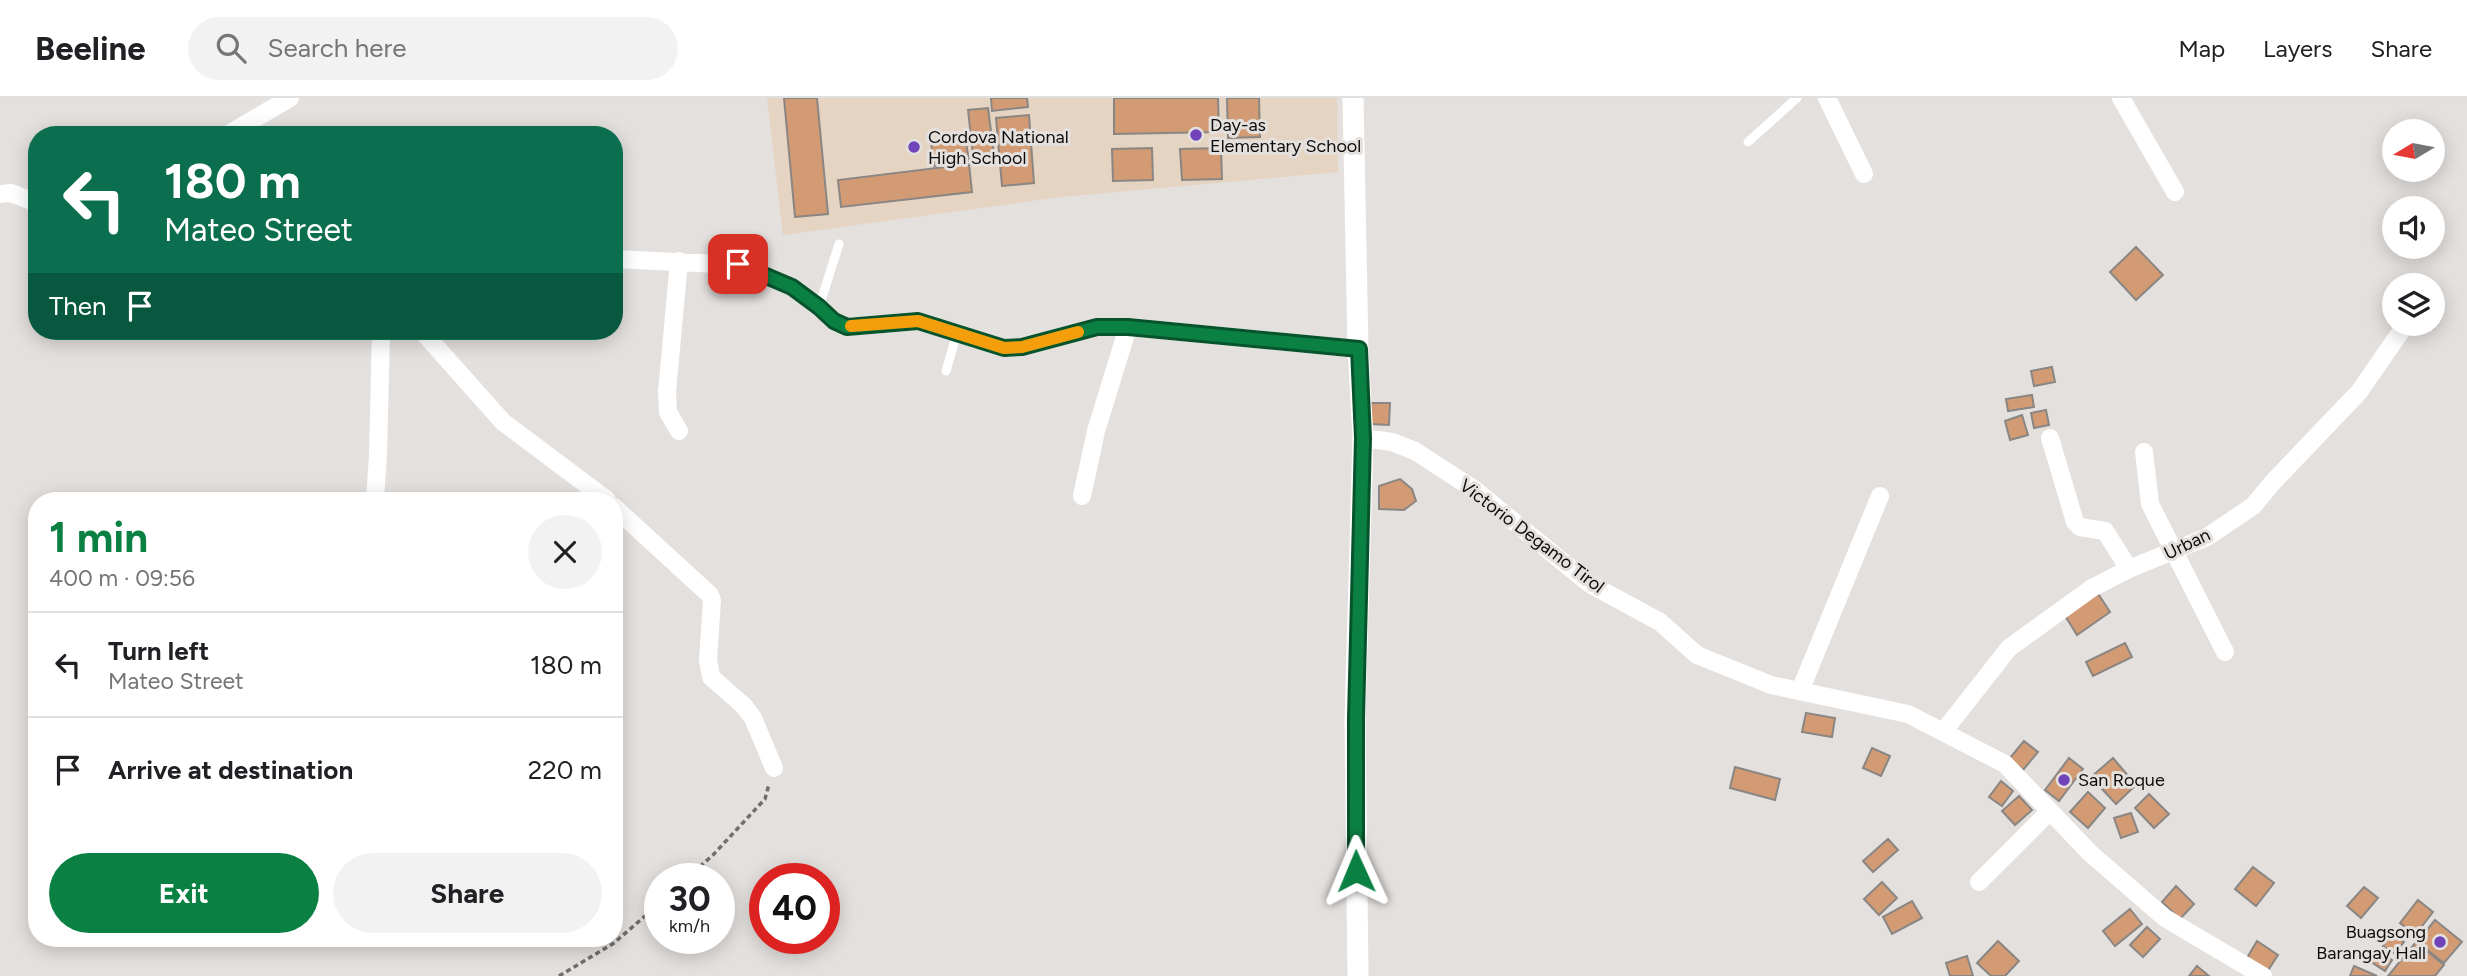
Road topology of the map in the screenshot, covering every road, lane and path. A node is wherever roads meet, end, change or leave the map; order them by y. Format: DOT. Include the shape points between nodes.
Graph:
graph roads {
  1 [pos="290,98"];
  2 [pos="1353,98"];
  3 [pos="1797,98"];
  4 [pos="1827,98"];
  5 [pos="2121,98"];
  6 [pos="242,126"];
  7 [pos="1748,142"];
  8 [pos="1864,174"];
  9 [pos="2175,192"];
  10 [pos="0,194"];
  11 [pos="28,199"];
  12 [pos="839,244"];
  13 [pos="623,259"];
  14 [pos="679,261"];
  15 [pos="819,307"];
  16 [pos="1128,327"];
  17 [pos="957,333"];
  18 [pos="2398,336"];
  19 [pos="381,340"];
  20 [pos="430,340"];
  21 [pos="1359,349"];
  22 [pos="946,371"];
  23 [pos="679,431"];
  24 [pos="1363,438"];
  25 [pos="2050,438"];
  26 [pos="2144,452"];
  27 [pos="376,492"];
  28 [pos="596,492"];
  29 [pos="1082,496"];
  30 [pos="1880,496"];
  31 [pos="623,515"];
  32 [pos="2174,552"];
  33 [pos="2129,569"];
  34 [pos="2225,652"];
  35 [pos="1800,691"];
  36 [pos="1943,732"];
  37 [pos="774,768"];
  38 [pos="2049,812"];
  39 [pos="704,863"];
  40 [pos="1979,883"];
  41 [pos="644,916"];
  42 [pos="623,935"];
  43 [pos="607,947"];
  44 [pos="559,976"];
  45 [pos="1358,976"];
  46 [pos="2263,976"];
  1 -- 6 [label="street"];
  2 -- 21 [label="street"];
  3 -- 7 [label="lane"];
  4 -- 8 [label="street"];
  5 -- 9 [label="street"];
  10 -- 11 [label="street"];
  12 -- 15 [label="lane"];
  13 -- 14 [label="street"];
  14 -- 15 [label="street" via="738,264 792,287"];
  14 -- 23 [label="street" via="667,392 668,412"];
  15 -- 17 [label="street" via="847,327 918,321"];
  16 -- 17 [label="street" via="1097,327 1004,348"];
  16 -- 21 [label="street"];
  16 -- 29 [label="street" via="1096,431"];
  17 -- 22 [label="lane"];
  18 -- 32 [label="street, Urban" via="2359,392 2253,506 2207,537"];
  19 -- 27 [label="street"];
  20 -- 28 [label="street" via="503,422"];
  21 -- 24 [label="street"];
  24 -- 35 [label="street, Victorio Degamo Tirol" via="1415,451 1465,483 1590,584 1660,622 1698,655 1772,685"];
  24 -- 45 [label="street" via="1355,730"];
  25 -- 33 [label="street" via="2075,522 2105,531"];
  26 -- 32 [label="street" via="2150,504"];
  30 -- 35 [label="street"];
  31 -- 37 [label="street" via="710,595 711,677 753,718"];
  32 -- 33 [label="street, Urban"];
  32 -- 34 [label="street"];
  33 -- 36 [label="street, Urban" via="2092,588 2009,648"];
  35 -- 36 [label="street, Victorio Degamo Tirol" via="1908,713"];
  36 -- 38 [label="street, Victorio Degamo Tirol" via="2005,764"];
  37 -- 39 [label="path" via="765,799"];
  38 -- 40 [label="street"];
  38 -- 46 [label="street, Victorio Degamo Tirol" via="2165,918"];
  41 -- 42 [label="path"];
  43 -- 44 [label="path"];
}
